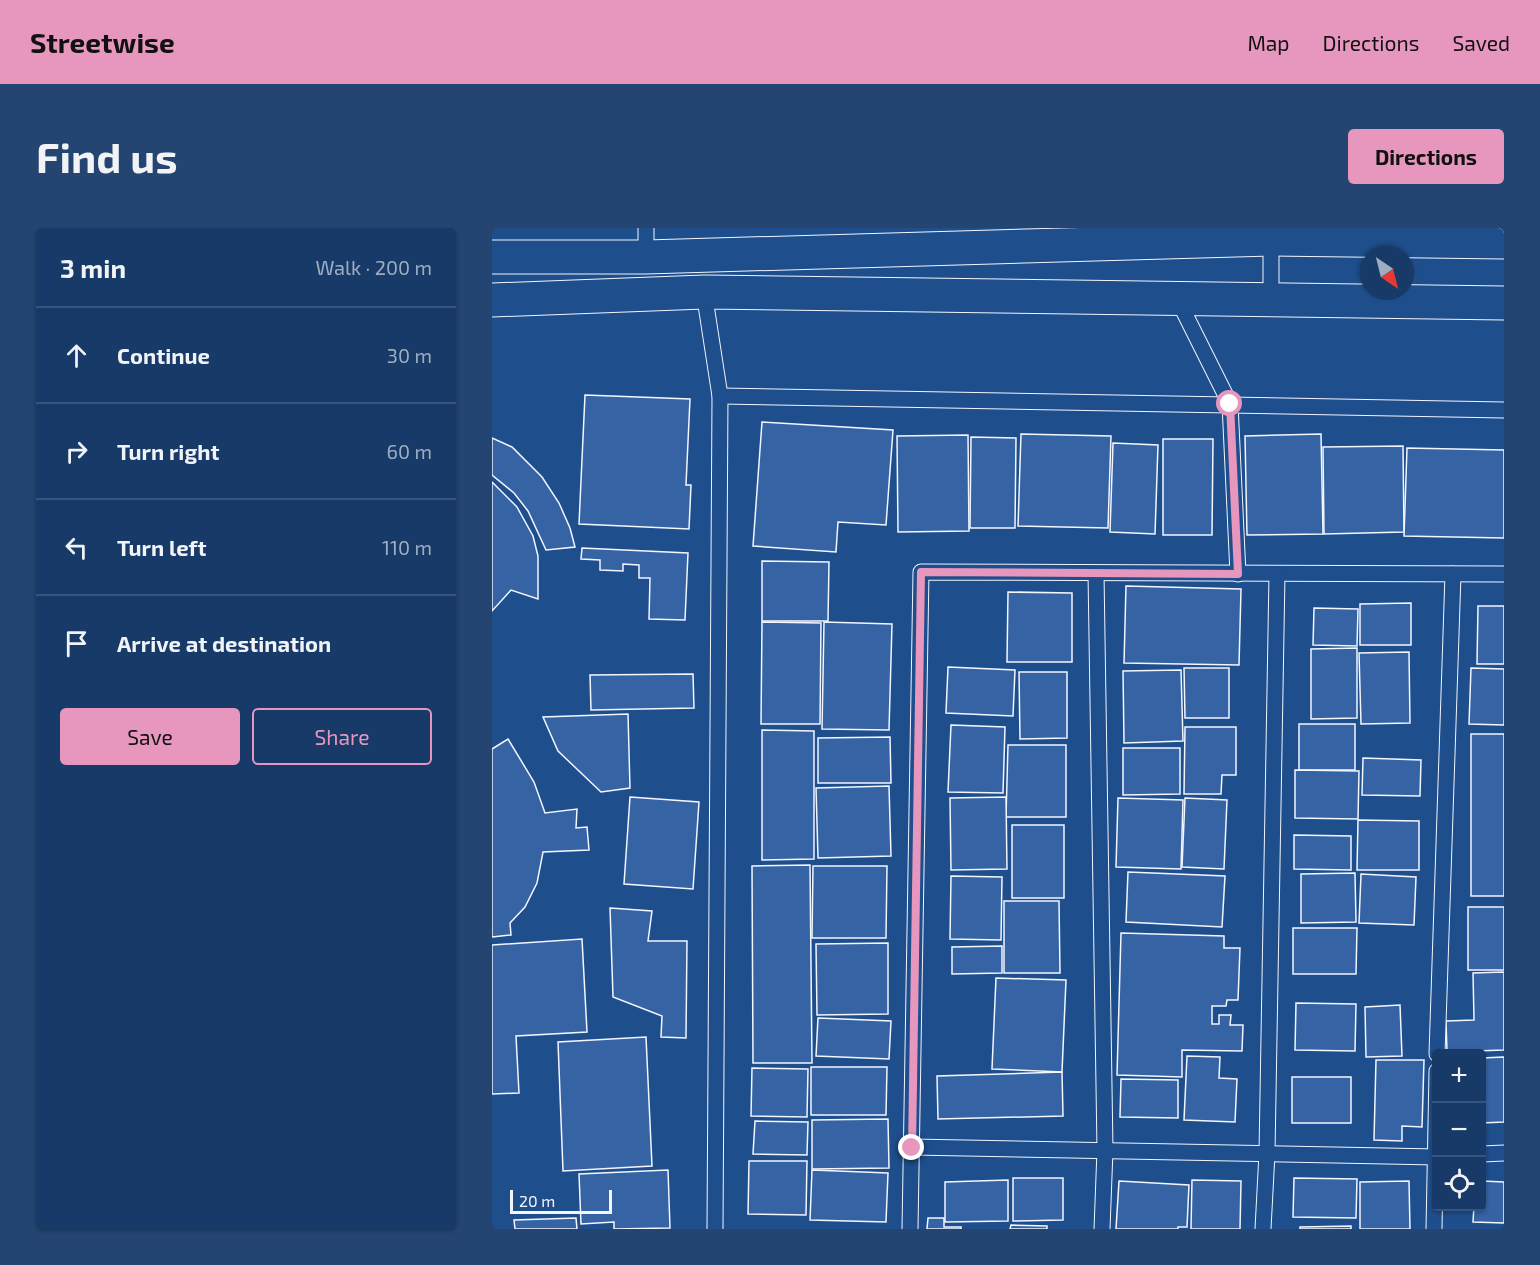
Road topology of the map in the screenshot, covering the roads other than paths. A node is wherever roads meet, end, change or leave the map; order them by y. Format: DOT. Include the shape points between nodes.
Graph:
graph roads {
  1 [pos="1271,234"];
  2 [pos="1504,242"];
  3 [pos="646,243"];
  4 [pos="492,257"];
  5 [pos="704,292"];
  6 [pos="1177,298"];
  7 [pos="492,300"];
  8 [pos="1271,300"];
  9 [pos="1504,303"];
  10 [pos="720,396"];
  11 [pos="1230,404"];
  12 [pos="1504,410"];
  13 [pos="1096,573"];
  14 [pos="1238,574"];
  15 [pos="1277,574"];
  16 [pos="1453,574"];
  17 [pos="1504,574"];
  18 [pos="1437,1049"];
  19 [pos="912,1148"];
  20 [pos="1105,1150"];
  21 [pos="1267,1153"];
  22 [pos="1504,1153"];
  23 [pos="1486,1154"];
  24 [pos="1432,1157"];
  25 [pos="1434,1211"];
  26 [pos="715,1229"];
  27 [pos="909,1229"];
  28 [pos="1102,1229"];
  29 [pos="1263,1229"];
  30 [pos="1434,1229"];
  1 -- 2 [label="main road"];
  1 -- 3 [label="main road"];
  1 -- 8 [label="lane"];
  3 -- 4 [label="main road"];
  5 -- 6 [label="main road"];
  5 -- 7 [label="main road"];
  5 -- 10 [label="lane"];
  6 -- 8 [label="main road"];
  6 -- 11 [label="lane"];
  8 -- 9 [label="main road"];
  10 -- 11 [label="lane"];
  10 -- 26 [label="lane"];
  11 -- 12 [label="lane"];
  11 -- 14 [label="lane"];
  13 -- 14 [label="lane"];
  13 -- 19 [label="lane" via="921,572"];
  13 -- 20 [label="lane"];
  14 -- 15 [label="lane"];
  15 -- 16 [label="lane"];
  15 -- 21 [label="lane"];
  16 -- 17 [label="lane"];
  16 -- 18 [label="lane"];
  19 -- 20 [label="lane"];
  19 -- 27 [label="lane"];
  20 -- 21 [label="lane"];
  20 -- 28 [label="lane"];
  21 -- 24 [label="lane"];
  21 -- 29 [label="lane"];
  22 -- 23 [label="lane"];
  25 -- 30 [label="lane"];
}
